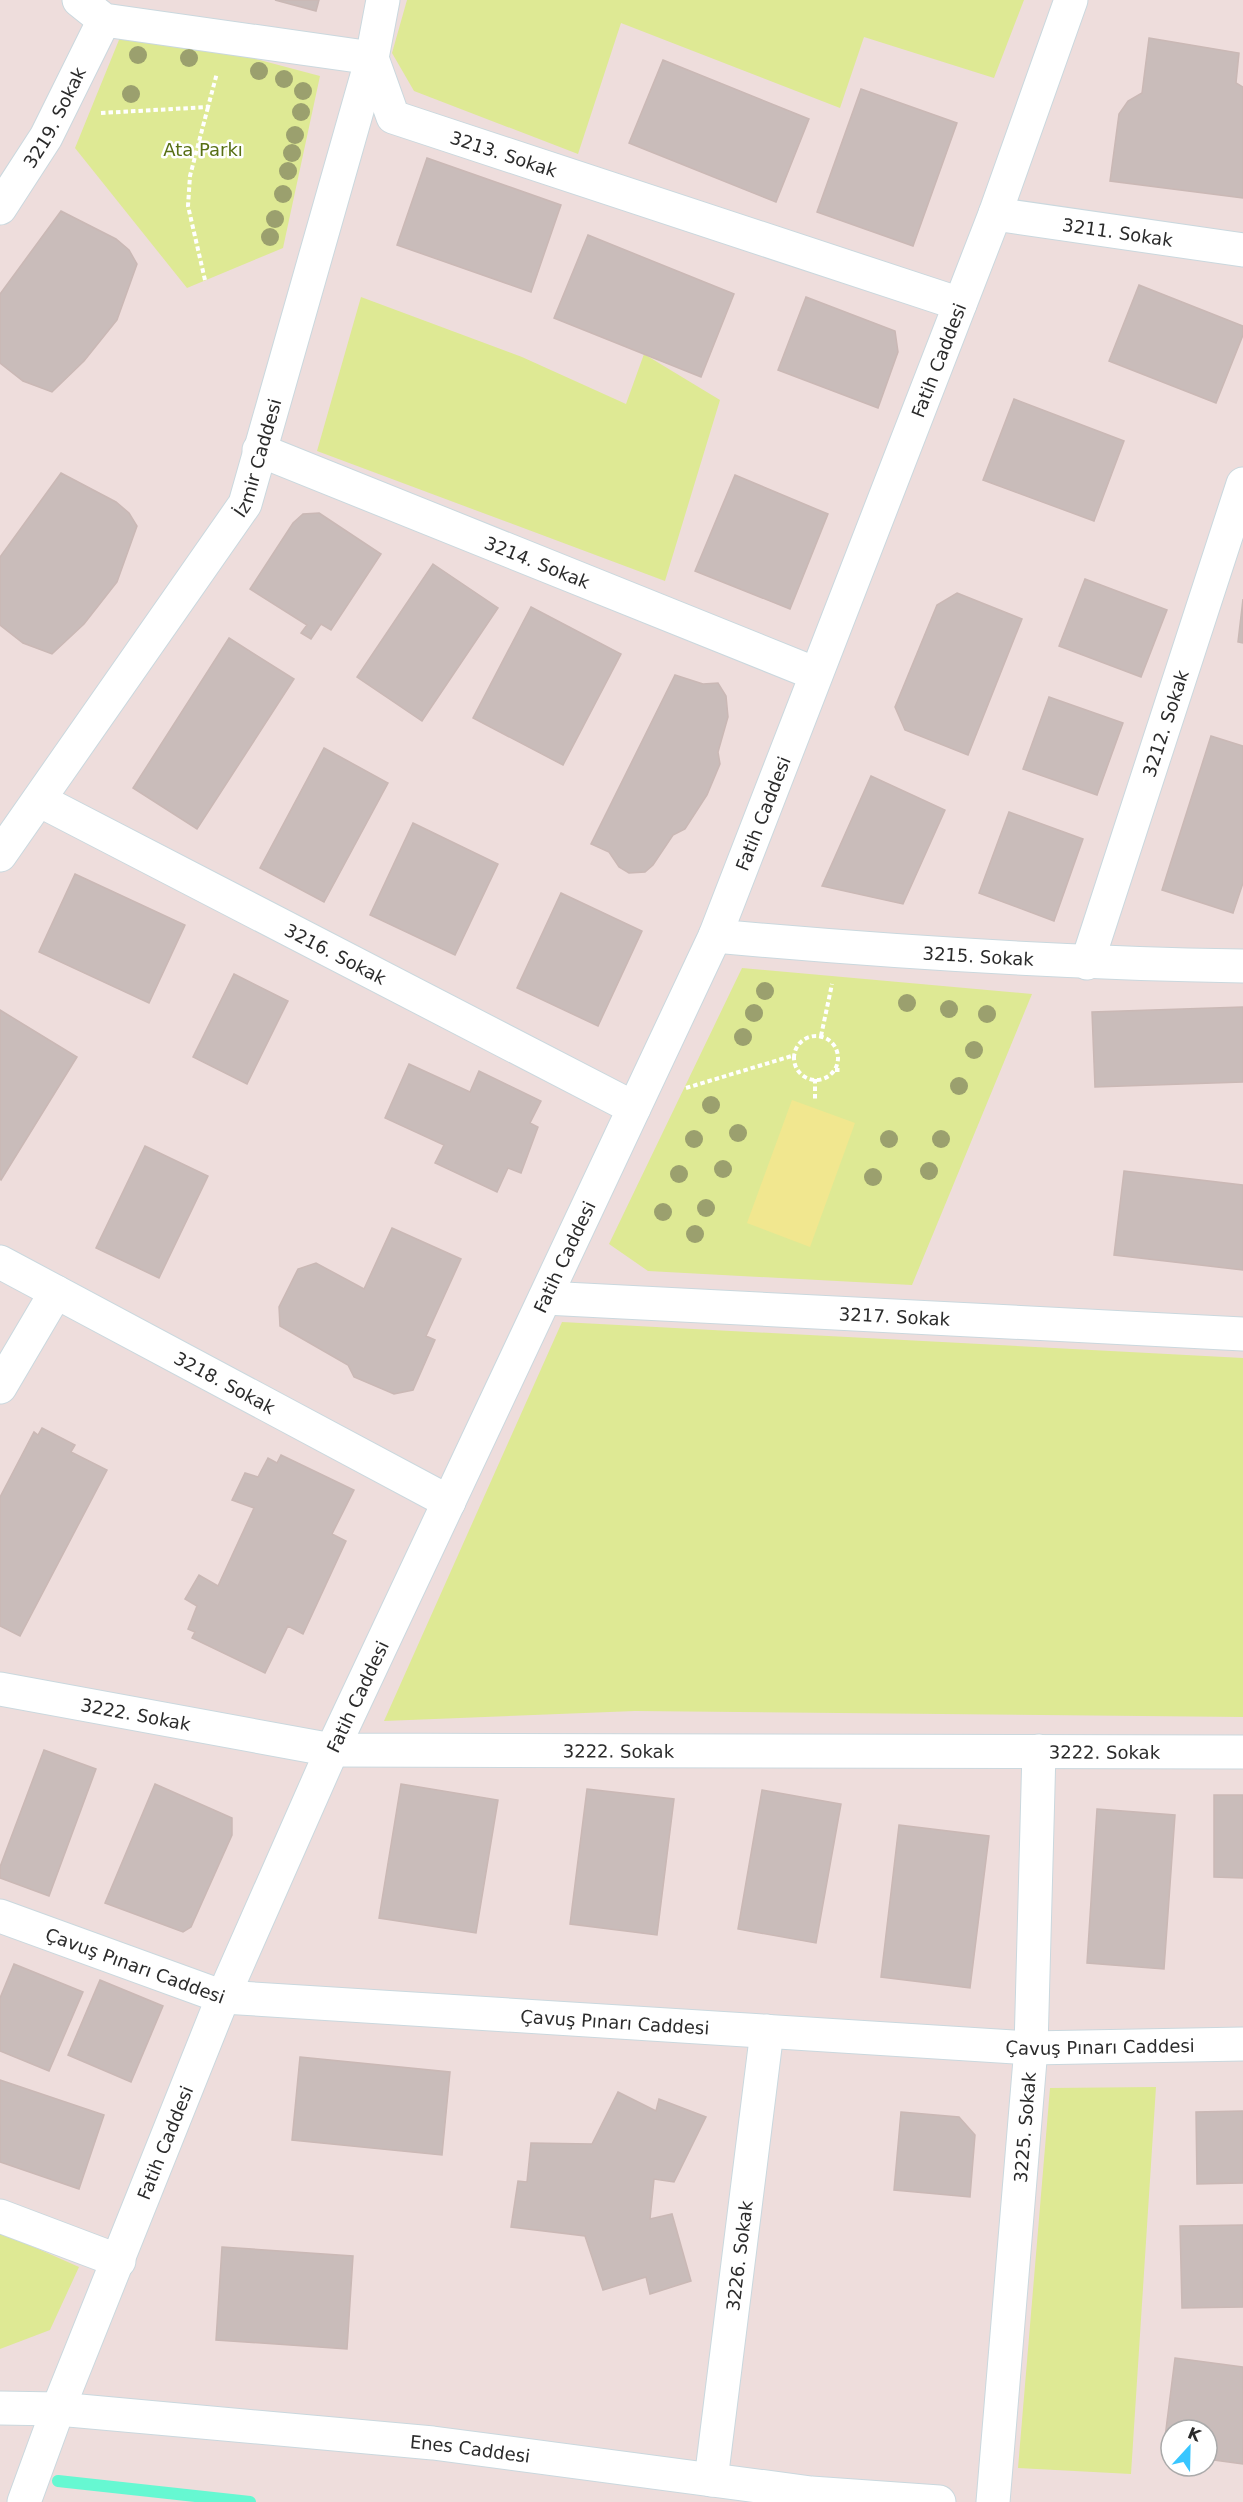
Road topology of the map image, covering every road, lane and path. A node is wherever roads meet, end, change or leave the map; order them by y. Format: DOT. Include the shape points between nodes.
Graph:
graph roads {
  1 [pos="79,0"];
  2 [pos="382,0"];
  3 [pos="1071,0"];
  4 [pos="104,20"];
  5 [pos="226,38"];
  6 [pos="372,58"];
  7 [pos="63,102"];
  8 [pos="208,107"];
  9 [pos="0,208"];
  10 [pos="995,214"];
  11 [pos="1243,250"];
  12 [pos="205,280"];
  13 [pos="960,304"];
  14 [pos="259,450"];
  15 [pos="1243,484"];
  16 [pos="816,674"];
  17 [pos="39,800"];
  18 [pos="0,855"];
  19 [pos="715,936"];
  20 [pos="837,947"];
  21 [pos="1087,963"];
  22 [pos="1243,966"];
  23 [pos="821,1036"];
  24 [pos="795,1055"];
  25 [pos="835,1070"];
  26 [pos="842,1070"];
  27 [pos="814,1080"];
  28 [pos="684,1088"];
  29 [pos="815,1099"];
  30 [pos="634,1108"];
  31 [pos="0,1262"];
  32 [pos="56,1292"];
  33 [pos="545,1298"];
  34 [pos="1243,1334"];
  35 [pos="0,1387"];
  36 [pos="449,1502"];
  37 [pos="0,1689"];
  38 [pos="332,1750"];
  39 [pos="1039,1751"];
  40 [pos="1243,1752"];
  41 [pos="0,1916"];
  42 [pos="223,1997"];
  43 [pos="767,2031"];
  44 [pos="1243,2044"];
  45 [pos="1031,2048"];
  46 [pos="0,2216"];
  47 [pos="119,2261"];
  48 [pos="0,2408"];
  49 [pos="58,2409"];
  50 [pos="711,2480"];
  51 [pos="24,2502"];
  52 [pos="939,2502"];
  53 [pos="993,2502"];
  1 -- 4 [label="street"];
  2 -- 6 [label="street, İzmir Caddesi"];
  3 -- 10 [label="street, Fatih Caddesi"];
  4 -- 5 [label="street"];
  4 -- 7 [label="street, 3219. Sokak"];
  5 -- 6 [label="street"];
  5 -- 8 [label="path"];
  6 -- 13 [label="street, 3213. Sokak" via="393,117"];
  6 -- 14 [label="street, İzmir Caddesi"];
  7 -- 8 [label="path" via="89,113"];
  7 -- 9 [label="street, 3219. Sokak" via="46,137"];
  8 -- 12 [label="path" via="190,176 188,206"];
  10 -- 11 [label="street, 3211. Sokak"];
  10 -- 13 [label="street, Fatih Caddesi"];
  13 -- 16 [label="street, Fatih Caddesi"];
  14 -- 16 [label="street, 3214. Sokak"];
  14 -- 17 [label="street, İzmir Caddesi" via="245,504"];
  15 -- 21 [label="street, 3212. Sokak"];
  16 -- 19 [label="street, Fatih Caddesi"];
  17 -- 18 [label="street, İzmir Caddesi"];
  17 -- 30 [label="street, 3216. Sokak"];
  19 -- 20 [label="street, 3215. Sokak"];
  19 -- 30 [label="street, Fatih Caddesi"];
  20 -- 21 [label="street, 3215. Sokak"];
  20 -- 23 [label="path"];
  21 -- 22 [label="street, 3215. Sokak"];
  23 -- 24 [label="path" via="809,1037 799,1044"];
  23 -- 25 [label="path" via="837,1049"];
  24 -- 27 [label="path" via="796,1067 803,1076"];
  24 -- 28 [label="path"];
  25 -- 26 [label="path"];
  25 -- 27 [label="path"];
  27 -- 29 [label="path"];
  30 -- 33 [label="street, Fatih Caddesi"];
  31 -- 32 [label="street, 3218. Sokak"];
  32 -- 35 [label="street"];
  32 -- 36 [label="street, 3218. Sokak"];
  33 -- 34 [label="street, 3217. Sokak"];
  33 -- 36 [label="street, Fatih Caddesi"];
  36 -- 38 [label="street, Fatih Caddesi"];
  37 -- 38 [label="street, 3222. Sokak"];
  38 -- 39 [label="street, 3222. Sokak"];
  38 -- 42 [label="street, Fatih Caddesi"];
  39 -- 40 [label="street, 3222. Sokak"];
  39 -- 45 [label="street, 3225. Sokak"];
  41 -- 42 [label="street, Çavuş Pınarı Caddesi"];
  42 -- 43 [label="street, Çavuş Pınarı Caddesi"];
  42 -- 47 [label="street, Fatih Caddesi"];
  43 -- 45 [label="street, Çavuş Pınarı Caddesi"];
  43 -- 50 [label="street, 3226. Sokak"];
  44 -- 45 [label="street, Çavuş Pınarı Caddesi"];
  45 -- 53 [label="street, 3225. Sokak"];
  46 -- 47 [label="street"];
  47 -- 49 [label="street, Fatih Caddesi"];
  48 -- 49 [label="street, Enes Caddesi"];
  49 -- 50 [label="street, Enes Caddesi" via="434,2443"];
  49 -- 51 [label="street, Fatih Caddesi"];
  50 -- 52 [label="street, Enes Caddesi" via="811,2493"];
}
